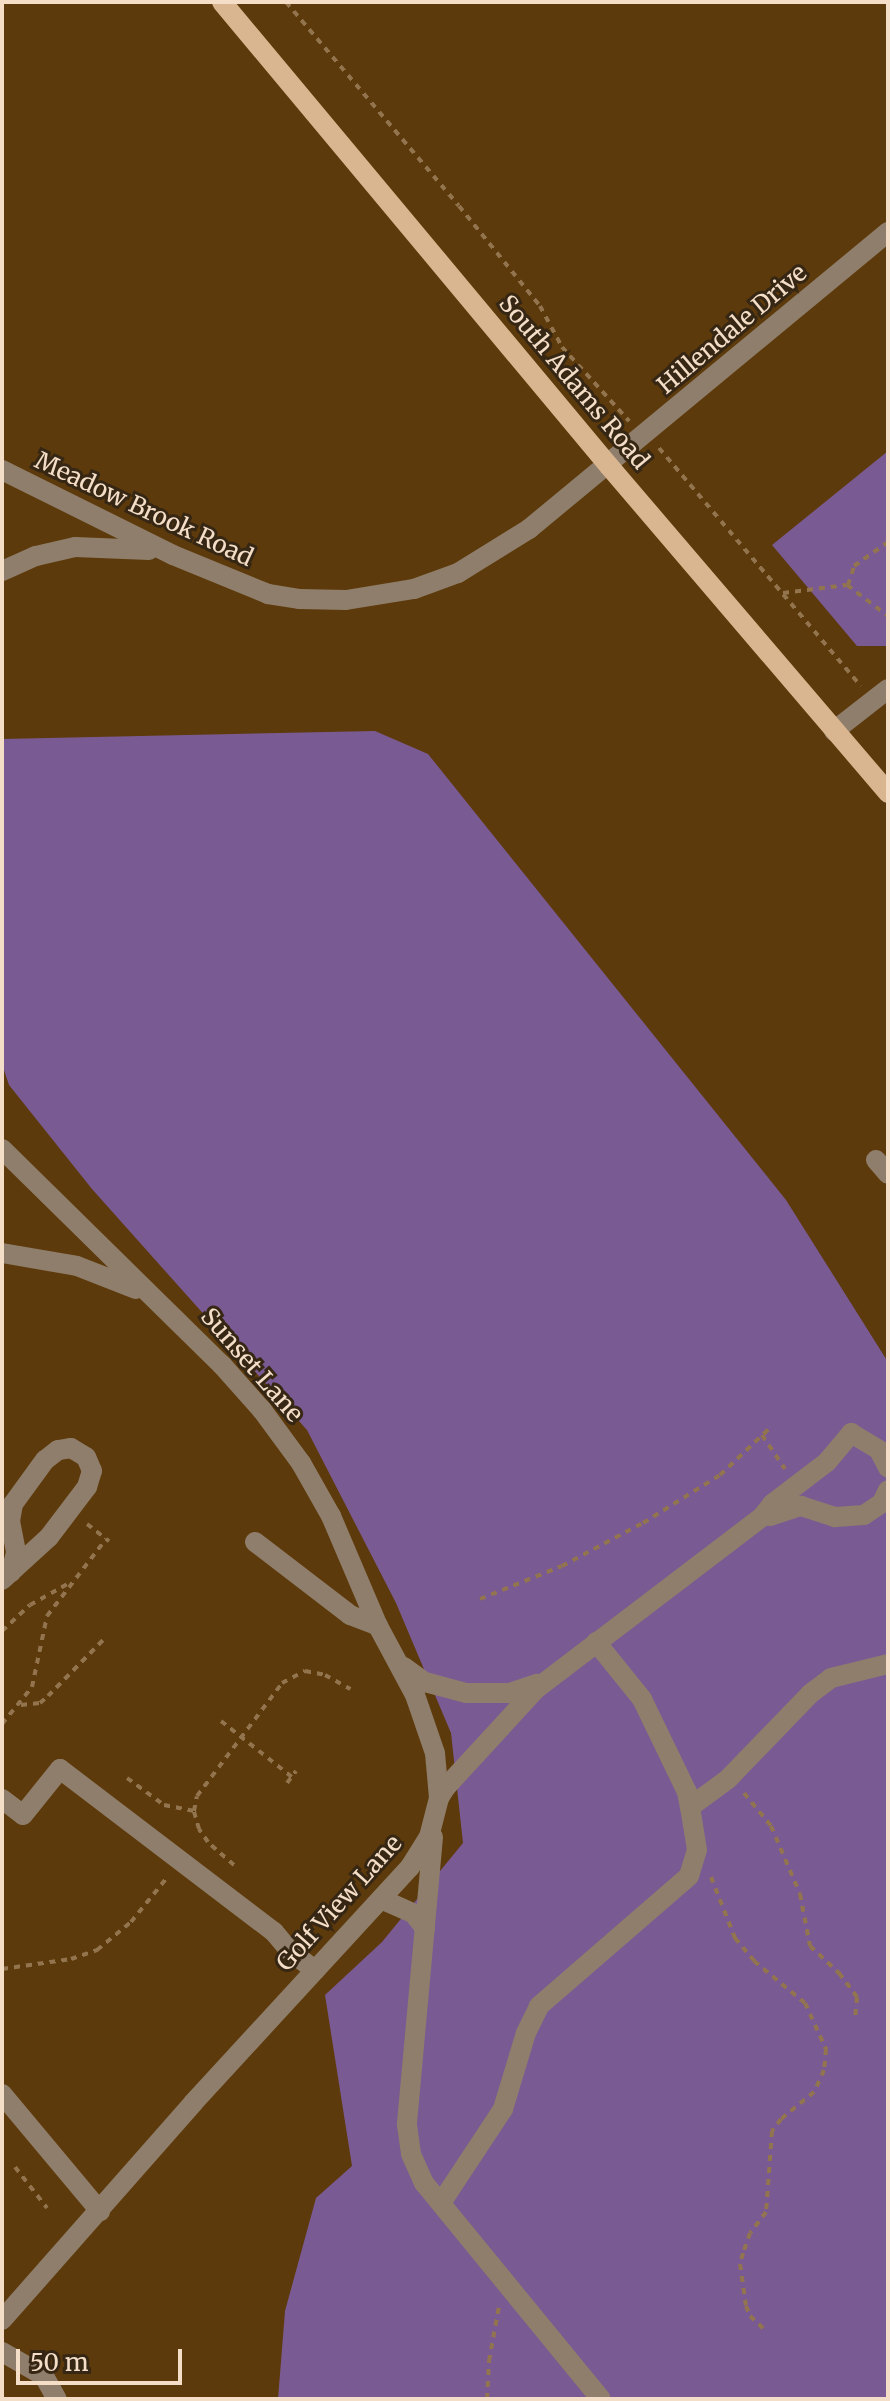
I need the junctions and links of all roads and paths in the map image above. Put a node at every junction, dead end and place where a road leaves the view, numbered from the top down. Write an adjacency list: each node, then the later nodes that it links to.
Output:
1 (222, 2): 6 (main road, South Adams Road)
2 (286, 2): 4 (path)
3 (888, 232): 6 (street, Hillendale Drive)
4 (631, 424)
5 (659, 448): 12 (path)
6 (609, 466): 9 (street, Meadow Brook Road); 16 (main road, South Adams Road)
7 (2, 470): 9 (street, Meadow Brook Road)
8 (888, 542): 11 (path)
9 (173, 555): 10 (street)
10 (2, 571)
11 (847, 585): 12 (path); 13 (path)
12 (783, 593): 14 (path)
13 (888, 616)
14 (862, 688)
15 (888, 689): 16 (street)
16 (834, 731): 17 (main road, South Adams Road)
17 (888, 793)
18 (2, 1149): 20 (street, Sunset Lane)
19 (2, 1253): 20 (street)
20 (165, 1307): 32 (street, Sunset Lane)
21 (771, 1427): 22 (path)
22 (762, 1435): 24 (path); 31 (path)
23 (888, 1468): 26 (street)
24 (793, 1481)
25 (888, 1490): 26 (street)
26 (762, 1517): 35 (street, Golf View Lane)
27 (87, 1524): 30 (path)
28 (255, 1542): 32 (street)
29 (6, 1576): 29 (street)
30 (75, 1579): 33 (path); 40 (path)
31 (480, 1599)
32 (378, 1626): 36 (street, Sunset Lane)
33 (2, 1631)
34 (105, 1638): 40 (path)
35 (596, 1642): 38 (street, Golf View Lane); 51 (street)
36 (397, 1663): 38 (street); 50 (street, Sunset Lane)
37 (888, 1664): 47 (street)
38 (552, 1675): 50 (street, Golf View Lane)
39 (350, 1689): 43 (path)
40 (21, 1705): 42 (path)
41 (221, 1721): 43 (path)
42 (2, 1724)
43 (242, 1739): 45 (path); 52 (path)
44 (296, 1771): 45 (path)
45 (292, 1777): 48 (path)
46 (127, 1778): 52 (path)
47 (728, 1779): 51 (street); 60 (path)
48 (287, 1783)
49 (2, 1799): 59 (street)
50 (437, 1807): 56 (street, Golf View Lane); 57 (street, Sunset Lane)
51 (690, 1807): 53 (street)
52 (194, 1811): 54 (path)
53 (697, 1850): 63 (street); 68 (path)
54 (234, 1865)
55 (172, 1872): 58 (path)
56 (381, 1899): 57 (street); 59 (street, Golf View Lane)
57 (425, 1928): 63 (street, Sunset Lane)
58 (2, 1969)
59 (315, 1970): 65 (street, Golf View Lane)
60 (855, 2018)
61 (2, 2094): 65 (street)
62 (15, 2167): 64 (path)
63 (441, 2203): 66 (street, Sunset Lane)
64 (47, 2208)
65 (100, 2211): 67 (street, Golf View Lane)
66 (504, 2281): 71 (path); 72 (street, Sunset Lane)
67 (2, 2320)
68 (763, 2328)
69 (2, 2352): 70 (street)
70 (57, 2399)
71 (487, 2399)
72 (601, 2399)

